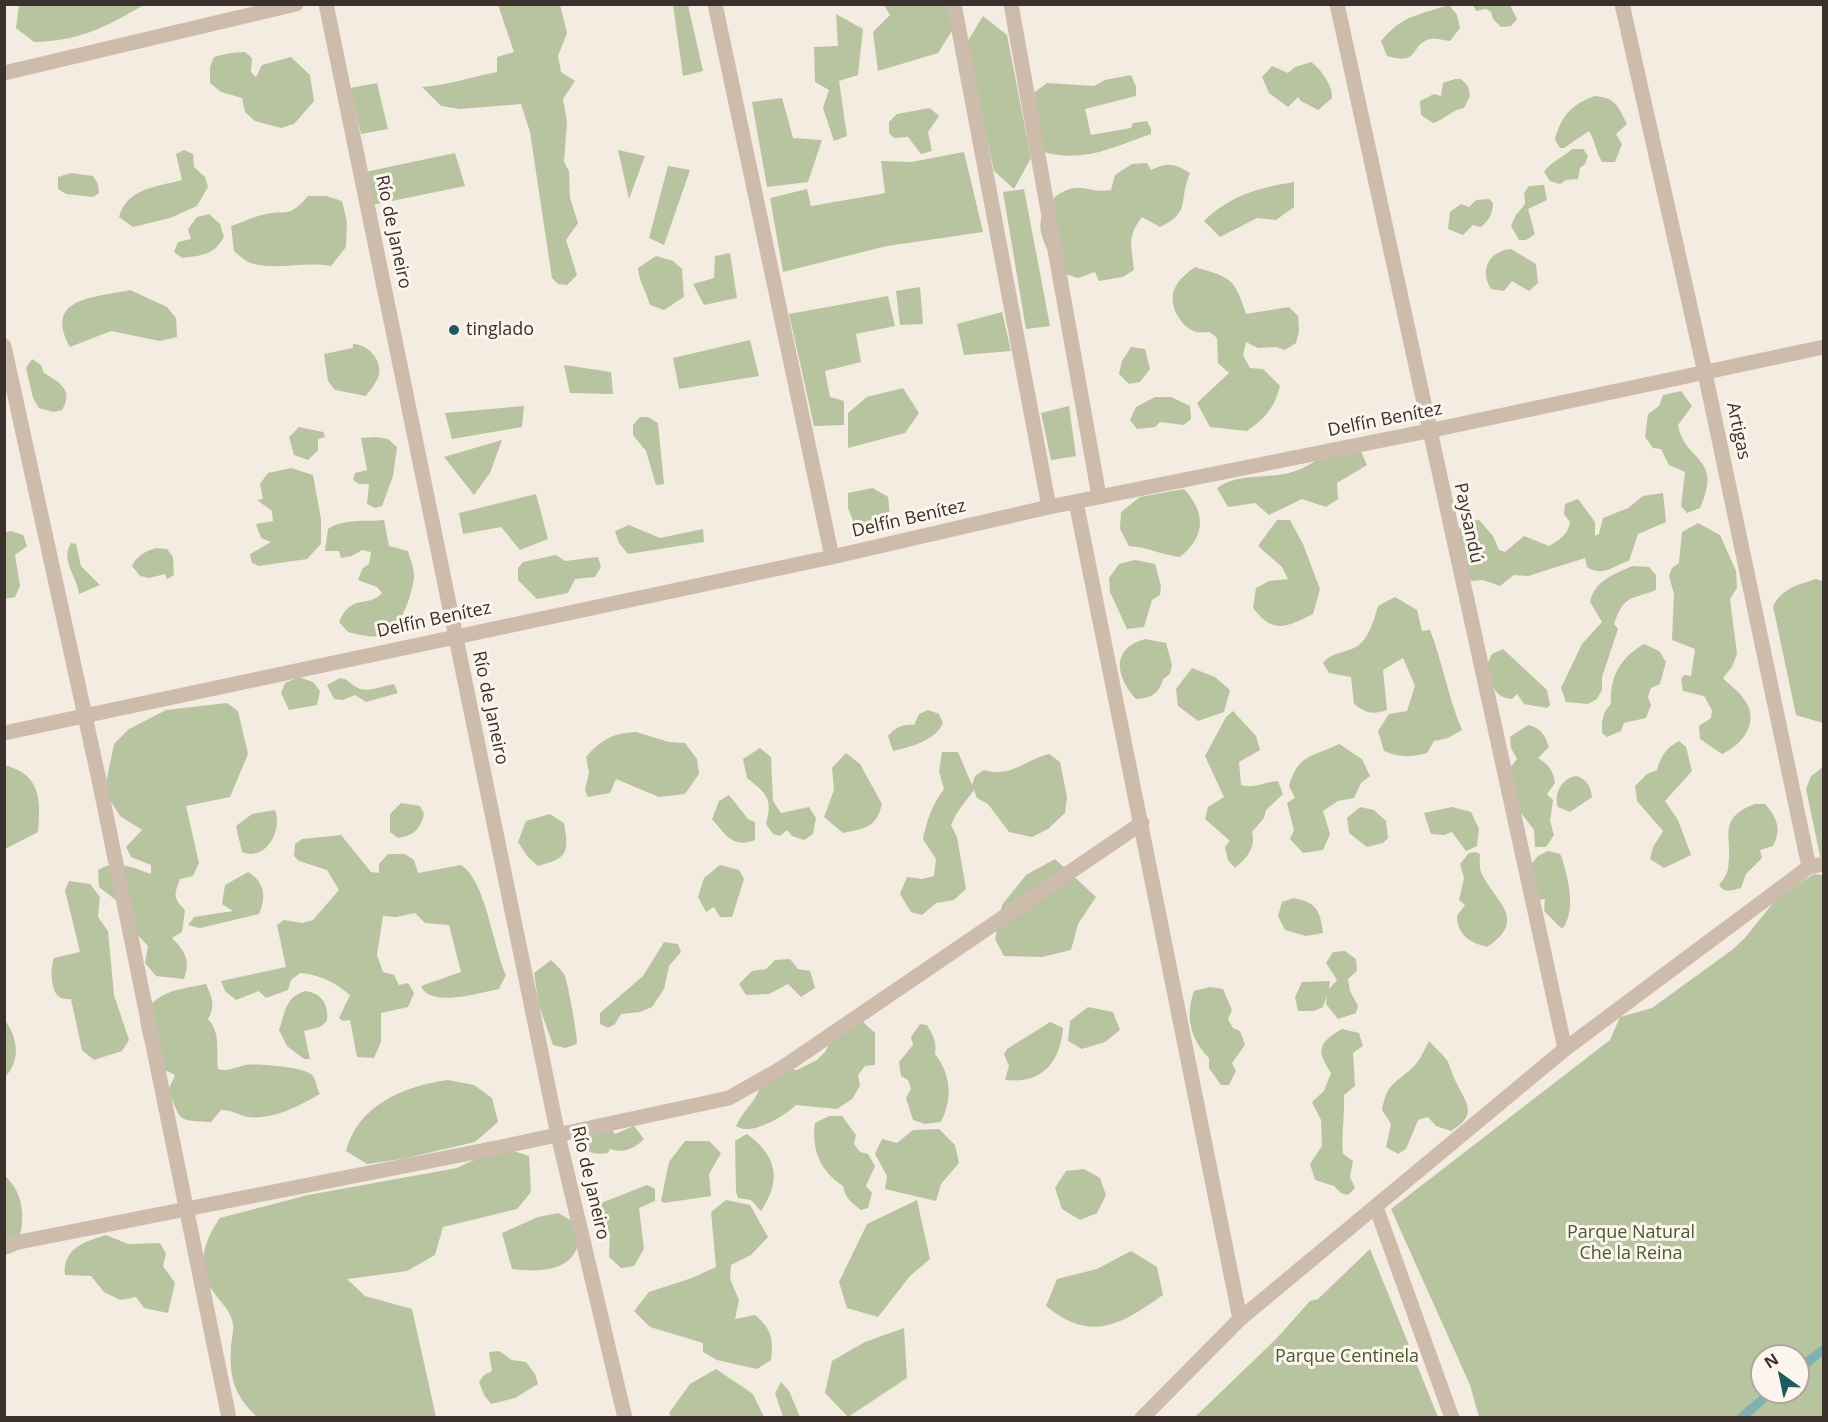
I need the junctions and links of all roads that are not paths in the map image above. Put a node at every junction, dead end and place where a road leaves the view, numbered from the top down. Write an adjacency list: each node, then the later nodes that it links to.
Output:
1 (296, 4): 8 (street)
2 (326, 4): 17 (street, Río de Janeiro)
3 (714, 4): 16 (street)
4 (954, 4): 15 (street)
5 (1011, 4): 13 (street)
6 (1336, 4): 12 (street, Paysandú)
7 (1622, 4): 11 (street, Artigas)
8 (4, 73)
9 (4, 346): 18 (street)
10 (1824, 347): 11 (street, Delfín Benítez)
11 (1706, 373): 12 (street, Delfín Benítez); 21 (street, Artigas)
12 (1428, 431): 13 (street, Delfín Benítez); 22 (street, Paysandú)
13 (1099, 496): 14 (street, Delfín Benítez)
14 (1076, 502): 15 (street, Delfín Benítez); 20 (street)
15 (1049, 507): 16 (street, Delfín Benítez)
16 (832, 557): 17 (street, Delfín Benítez)
17 (455, 635): 18 (street, Delfín Benítez); 23 (street, Río de Janeiro)
18 (86, 715): 19 (street, Delfín Benítez); 25 (street)
19 (4, 733)
20 (1142, 823): 23 (street); 27 (street)
21 (1816, 866): 22 (street)
22 (1565, 1049): 24 (street)
23 (558, 1135): 25 (street); 29 (street, Río de Janeiro)
24 (1376, 1207): 27 (street); 31 (street)
25 (186, 1210): 26 (street); 28 (street)
26 (4, 1245)
27 (1240, 1319): 30 (street)
28 (229, 1418)
29 (625, 1418)
30 (1142, 1418)
31 (1452, 1418)

